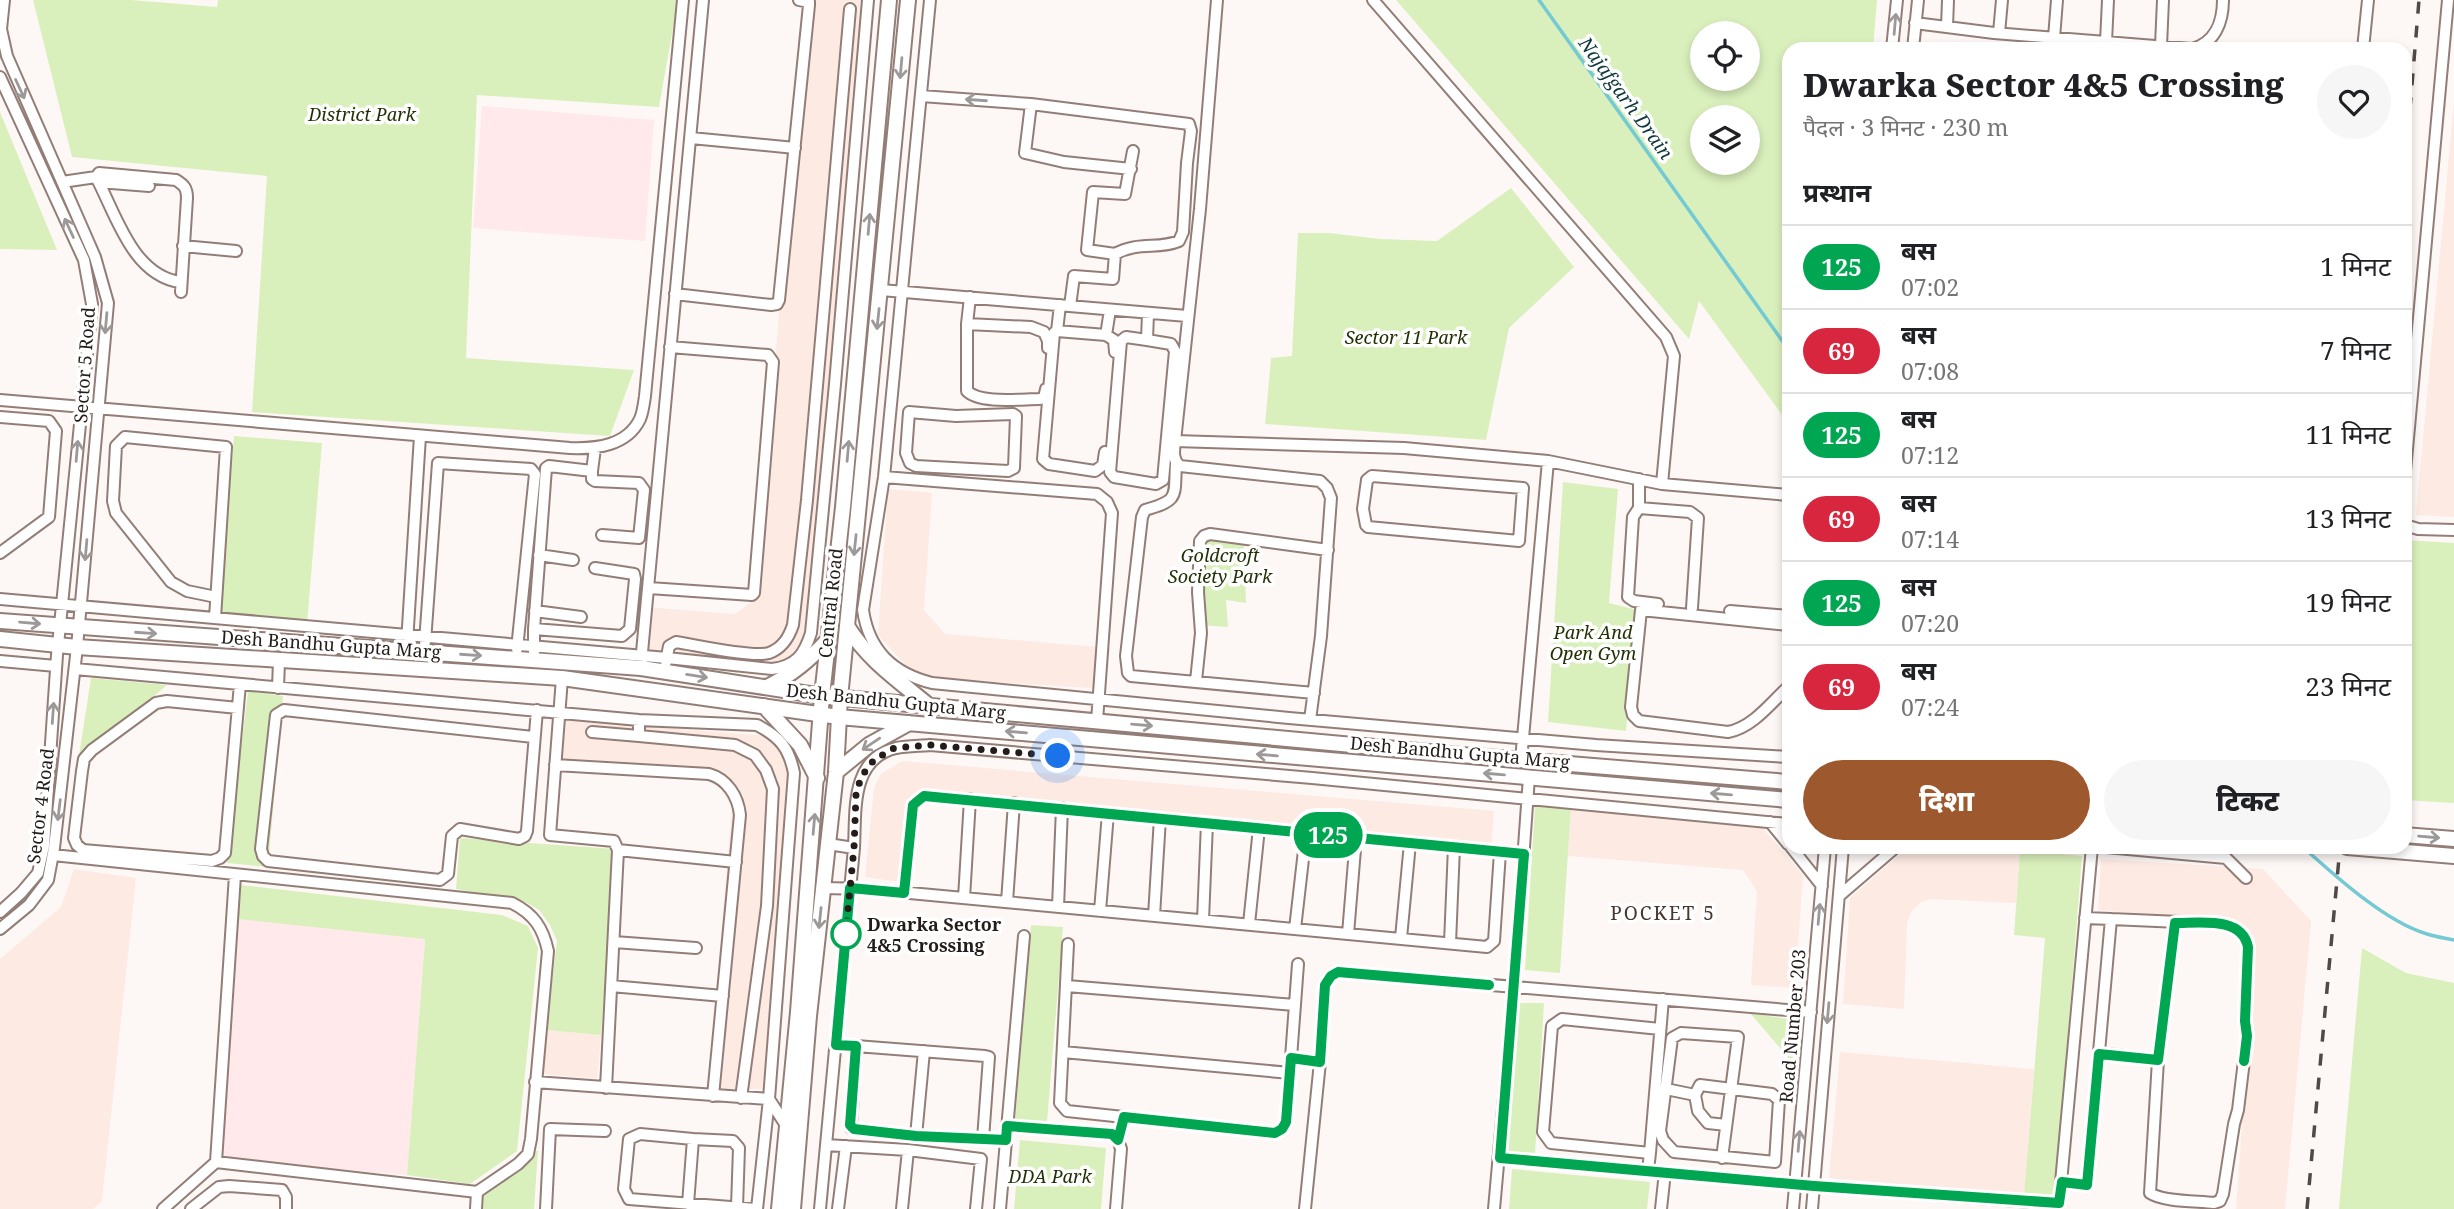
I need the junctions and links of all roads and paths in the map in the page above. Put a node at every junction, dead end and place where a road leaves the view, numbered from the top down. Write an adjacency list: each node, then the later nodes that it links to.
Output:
1 (4, 0): 46 (street, Sector 5 Road, one-way to 46)
2 (683, 0): 76 (street)
3 (703, 0): 41 (street)
4 (799, 0): 42 (street)
5 (868, 0): 40 (street)
6 (889, 0): 113 (street, Central Road, one-way to 6)
7 (908, 0): 24 (street, Central Road)
8 (930, 0): 26 (street)
9 (1217, 0): 58 (street)
10 (1373, 0): 83 (street)
11 (1897, 0): 29 (street, one-way to 11)
12 (1918, 0): 22 (street)
13 (1948, 0): 23 (street)
14 (2002, 0): 25 (street)
15 (2057, 0): 27 (street)
16 (2108, 0): 31 (street)
17 (2163, 0): 32 (street)
18 (2223, 0): 33 (street)
19 (2368, 0): 34 (street)
20 (2448, 0): 28 (street)
21 (850, 9): 39 (street)
22 (1915, 23): 23 (street); 30 (street)
23 (1947, 27): 25 (street)
24 (905, 29): 26 (street); 51 (street, Central Road, one-way to 51)
25 (1999, 33): 27 (street)
26 (927, 35): 37 (street)
27 (2054, 38): 31 (street)
28 (2449, 38): 35 (street)
29 (1893, 42)
30 (1914, 42)
31 (2106, 42)
32 (2161, 42)
33 (2208, 42)
34 (2364, 42)
35 (2448, 57): 65 (street)
36 (0, 77): 68 (street, Sector 5 Road, one-way to 36)
37 (921, 96): 38 (street, one-way to 37); 52 (street)
38 (1031, 104): 44 (street); 50 (street)
39 (841, 117): 40 (street); 61 (street)
40 (858, 118): 62 (street)
41 (691, 138): 42 (street); 53 (street)
42 (795, 148): 53 (street)
43 (1133, 151): 44 (street)
44 (1131, 169): 50 (street)
45 (97, 179): 46 (street); 47 (street); 48 (street); 48 (street)
46 (62, 182): 69 (street, Sector 5 Road, one-way to 69)
47 (149, 186)
48 (183, 246): 49 (street)
49 (236, 251)
50 (1115, 254): 55 (street)
51 (881, 290): 52 (street); 109 (street, Central Road, one-way to 109)
52 (901, 292): 54 (street); 70 (street)
53 (675, 295): 66 (street)
54 (970, 297): 55 (street); 59 (street)
55 (1065, 306): 56 (street); 60 (street)
56 (1110, 310): 57 (street); 63 (street)
57 (1147, 313): 58 (street); 64 (street)
58 (1187, 316): 75 (street)
59 (967, 324): 59 (street)
60 (1057, 331): 63 (street); 63 (street)
61 (821, 332): 62 (street); 123 (street)
62 (839, 334): 123 (street)
63 (1106, 335)
64 (1147, 340): 64 (street)
65 (2412, 342)
66 (670, 346): 96 (street); 96 (street)
67 (0, 400): 68 (street)
68 (81, 407): 69 (street); 99 (street, Sector 5 Road, one-way to 68)
69 (99, 410): 73 (street); 100 (street, Sector 5 Road, one-way to 100)
70 (890, 411): 71 (street); 81 (street)
71 (909, 412): 71 (street)
72 (0, 416): 92 (street)
73 (421, 436): 74 (street); 114 (street)
74 (443, 438): 76 (street); 77 (street)
75 (1175, 441): 78 (street); 79 (street)
76 (595, 448): 80 (street)
77 (441, 461): 116 (street); 118 (street)
78 (1548, 461): 82 (street); 85 (street)
79 (1176, 463): 91 (street); 127 (street)
80 (592, 471): 90 (street); 93 (street)
81 (884, 477): 135 (street); 135 (street)
82 (1639, 480): 83 (street); 87 (street)
83 (1662, 484): 86 (street)
84 (1522, 488): 84 (street); 85 (street)
85 (1545, 493): 151 (street)
86 (1782, 494)
87 (1639, 508): 101 (street); 101 (street)
88 (2412, 527): 89 (street)
89 (2454, 530)
90 (602, 535)
91 (1328, 550): 127 (street); 131 (street)
92 (0, 553)
93 (539, 555): 94 (street); 102 (street)
94 (573, 560)
95 (595, 568): 111 (street)
96 (649, 588): 122 (street)
97 (216, 597): 97 (street); 105 (street)
98 (0, 599): 99 (street)
99 (63, 605): 100 (street); 108 (street, Sector 5 Road)
100 (81, 606): 105 (street); 110 (street, Sector 5 Road)
101 (1692, 608): 103 (street)
102 (535, 611): 104 (street); 111 (street)
103 (1782, 616)
104 (581, 617)
105 (215, 618): 114 (street)
106 (0, 621): 108 (street, one-way to 108)
107 (1782, 624): 132 (street)
108 (60, 626): 110 (street, Desh Bandhu Gupta Marg); 115 (street, Sector 5 Road)
109 (847, 626): 134 (street, Central Road); 137 (street)
110 (78, 628): 114 (street, Desh Bandhu Gupta Marg, one-way to 114); 117 (street, Sector 5 Road)
111 (534, 629): 119 (street)
112 (0, 639): 115 (street, Desh Bandhu Gupta Marg)
113 (828, 640): 129 (street); 133 (street, Central Road)
114 (407, 643): 116 (street, Desh Bandhu Gupta Marg)
115 (58, 645): 117 (street, Desh Bandhu Gupta Marg); 124 (street, Sector 5 Road)
116 (425, 645): 118 (street, Desh Bandhu Gupta Marg)
117 (77, 647): 121 (street, Desh Bandhu Gupta Marg); 125 (street, Sector 5 Road)
118 (517, 652): 119 (street, Desh Bandhu Gupta Marg)
119 (534, 653): 122 (street, Desh Bandhu Gupta Marg)
120 (0, 660): 124 (street)
121 (279, 661): 126 (street, Desh Bandhu Gupta Marg); 130 (street)
122 (641, 662): 123 (street, Desh Bandhu Gupta Marg)
123 (666, 664): 129 (street, Desh Bandhu Gupta Marg, one-way to 129)
124 (57, 666): 205 (street, Sector 4 Road, one-way to 124)
125 (75, 669): 128 (street); 189 (street, Sector 4 Road, one-way to 189)
126 (562, 678): 136 (street, Desh Bandhu Gupta Marg); 141 (street)
127 (1196, 681): 131 (street)
128 (240, 684): 130 (street); 138 (street)
129 (767, 687): 133 (street, Desh Bandhu Gupta Marg)
130 (282, 688): 139 (street); 140 (street)
131 (1314, 693): 145 (street)
132 (1782, 693)
133 (822, 696): 134 (street, Desh Bandhu Gupta Marg); 142 (street, Central Road)
134 (840, 698): 137 (street, Desh Bandhu Gupta Marg); 143 (street, Central Road)
135 (1097, 698): 145 (street); 146 (street)
136 (764, 706): 142 (street, Desh Bandhu Gupta Marg); 157 (street)
137 (929, 706): 146 (street, Desh Bandhu Gupta Marg)
138 (238, 708): 138 (street)
139 (284, 710): 150 (street); 150 (street)
140 (537, 710): 141 (street); 150 (street)
141 (561, 712): 144 (street); 153 (street)
142 (821, 714): 143 (street, Desh Bandhu Gupta Marg); 157 (street, Central Road)
143 (839, 716): 147 (street, Desh Bandhu Gupta Marg); 155 (street, Central Road)
144 (639, 720): 149 (street); 202 (street)
145 (1310, 720): 151 (street)
146 (1097, 721): 154 (street, Desh Bandhu Gupta Marg, one-way to 154)
147 (910, 723): 155 (street, one-way to 155); 156 (street, Desh Bandhu Gupta Marg, one-way to 147)
148 (592, 732): 149 (street)
149 (639, 736): 201 (street)
150 (533, 737)
151 (1523, 739): 152 (street); 154 (street)
152 (1782, 757)
153 (556, 759): 179 (street); 191 (street)
154 (1521, 760): 158 (street, Desh Bandhu Gupta Marg)
155 (836, 772): 176 (street, Central Road)
156 (1529, 777): 159 (street); 161 (street, Desh Bandhu Gupta Marg, one-way to 156)
157 (817, 779): 250 (street, Central Road, one-way to 157)
158 (1782, 782)
159 (1528, 798): 166 (street); 178 (street); 182 (street)
160 (970, 799): 162 (street); 197 (street); 199 (street)
161 (1782, 799)
162 (1014, 803): 163 (street); 200 (street)
163 (1062, 808): 164 (street); 203 (street)
164 (1108, 813): 165 (street); 204 (street)
165 (1160, 818): 167 (street); 206 (street)
166 (1770, 822): 168 (street); 171 (street)
167 (1207, 823): 169 (street); 209 (street)
168 (1782, 823)
169 (1259, 828): 170 (street); 211 (street)
170 (1306, 833): 173 (street); 213 (street)
171 (1782, 836)
172 (2412, 836): 174 (street, one-way to 174)
173 (1356, 838): 175 (street); 214 (street)
174 (2454, 839)
175 (1410, 843): 177 (street); 216 (street)
176 (828, 844): 178 (street); 195 (street, Central Road)
177 (1454, 847): 180 (street); 218 (street)
178 (854, 848): 196 (street)
179 (618, 850): 191 (street); 217 (street)
180 (1500, 852): 182 (street); 218 (street)
181 (2412, 852): 190 (street)
182 (1524, 854): 224 (street)
183 (1796, 854): 194 (street)
184 (1824, 854): 194 (street, Road Number 203)
185 (1842, 854): 198 (street, Road Number 203)
186 (1888, 854): 198 (street)
187 (2091, 854): 207 (street)
188 (2182, 854): 193 (street)
189 (53, 855): 192 (street); 212 (street, Sector 4 Road)
190 (2454, 856)
191 (736, 862): 225 (street)
192 (235, 875): 239 (street); 267 (street)
193 (2246, 878)
194 (1822, 886): 228 (street, Road Number 203, one-way to 194)
195 (823, 888): 196 (street); 287 (street, Central Road, one-way to 287)
196 (850, 888): 197 (street); 230 (street)
197 (904, 893): 199 (street)
198 (1839, 896): 275 (street, Road Number 203, one-way to 275)
199 (964, 898): 200 (street)
200 (1007, 902): 203 (street)
201 (767, 906): 202 (street); 245 (street)
202 (783, 907): 246 (street)
203 (1058, 907): 204 (street)
204 (1100, 911): 206 (street)
205 (0, 912)
206 (1154, 916): 209 (street)
207 (2085, 918): 208 (street); 273 (street)
208 (2111, 919): 210 (street); 234 (street)
209 (1203, 920): 211 (street)
210 (2175, 923): 236 (street); 236 (street)
211 (1249, 924): 213 (street)
212 (0, 929)
213 (1295, 929): 214 (street)
214 (1348, 934): 216 (street)
215 (1024, 936): 249 (street)
216 (1401, 938): 218 (street)
217 (614, 942): 220 (street); 222 (street)
218 (1450, 943)
219 (1069, 944): 223 (street)
220 (696, 948)
221 (1298, 964): 227 (street)
222 (611, 986): 225 (street); 240 (street)
223 (1067, 986): 227 (street); 233 (street)
224 (1514, 987): 226 (street); 237 (street); 264 (street)
225 (723, 996): 244 (street)
226 (1662, 999): 228 (street); 229 (street)
227 (1295, 1005): 235 (street)
228 (1811, 1012): 269 (street, Road Number 203, one-way to 228)
229 (1660, 1029): 262 (street); 262 (street)
230 (836, 1045): 231 (street); 259 (street)
231 (856, 1046): 232 (street); 254 (street)
232 (923, 1051): 254 (street); 256 (street)
233 (1063, 1052): 238 (street); 247 (street)
234 (2099, 1054): 236 (street); 273 (street)
235 (1291, 1058): 237 (street); 238 (street)
236 (2158, 1060)
237 (1320, 1062): 294 (street)
238 (1290, 1073): 247 (street)
239 (535, 1082): 240 (street); 251 (street)
240 (606, 1088): 244 (street)
241 (1666, 1088): 242 (street); 243 (street); 265 (street)
242 (1730, 1088): 243 (street); 248 (street); 268 (street)
243 (1695, 1095): 248 (street)
244 (718, 1096): 245 (street)
245 (741, 1098): 246 (street)
246 (768, 1099): 250 (street); 285 (street)
247 (1124, 1117): 258 (street)
248 (1726, 1125): 265 (street)
249 (1007, 1126): 257 (street); 258 (street)
250 (787, 1127): 286 (street, Central Road)
251 (532, 1131): 253 (street); 277 (street)
252 (606, 1131): 253 (street)
253 (549, 1133): 284 (street)
254 (916, 1136): 256 (street)
255 (693, 1139): 278 (street); 278 (street); 279 (street)
256 (983, 1139): 257 (street)
257 (1006, 1140): 266 (street)
258 (1118, 1140): 293 (street)
259 (826, 1145): 260 (street); 288 (street)
260 (846, 1146): 261 (street); 289 (street)
261 (908, 1150): 263 (street); 290 (street)
262 (1650, 1153): 271 (street)
263 (981, 1158): 266 (street); 291 (street)
264 (1500, 1158): 271 (street); 296 (street)
265 (1722, 1158): 268 (street)
266 (1004, 1160): 292 (street)
267 (216, 1162): 270 (street); 280 (street)
268 (1775, 1162): 269 (street)
269 (1797, 1164): 274 (street, Road Number 203)
270 (267, 1168): 276 (street); 277 (street)
271 (1648, 1170): 272 (street)
272 (1665, 1172): 274 (street); 297 (street)
273 (2062, 1182): 275 (street)
274 (1796, 1183): 275 (street); 298 (street, Road Number 203)
275 (1814, 1186): 299 (street, Road Number 203)
276 (267, 1189): 281 (street); 282 (street)
277 (477, 1192): 283 (street)
278 (688, 1203): 279 (street)
279 (737, 1208): 285 (street)
280 (163, 1209)
281 (191, 1209)
282 (286, 1209)
283 (476, 1209)
284 (546, 1209)
285 (757, 1209)
286 (779, 1209)
287 (793, 1209)
288 (820, 1209)
289 (838, 1209)
290 (902, 1209)
291 (976, 1209)
292 (1000, 1209)
293 (1116, 1209)
294 (1305, 1209): 295 (street)
295 (1314, 1209)
296 (1493, 1209)
297 (1661, 1209)
298 (1793, 1209)
299 (1812, 1209)

